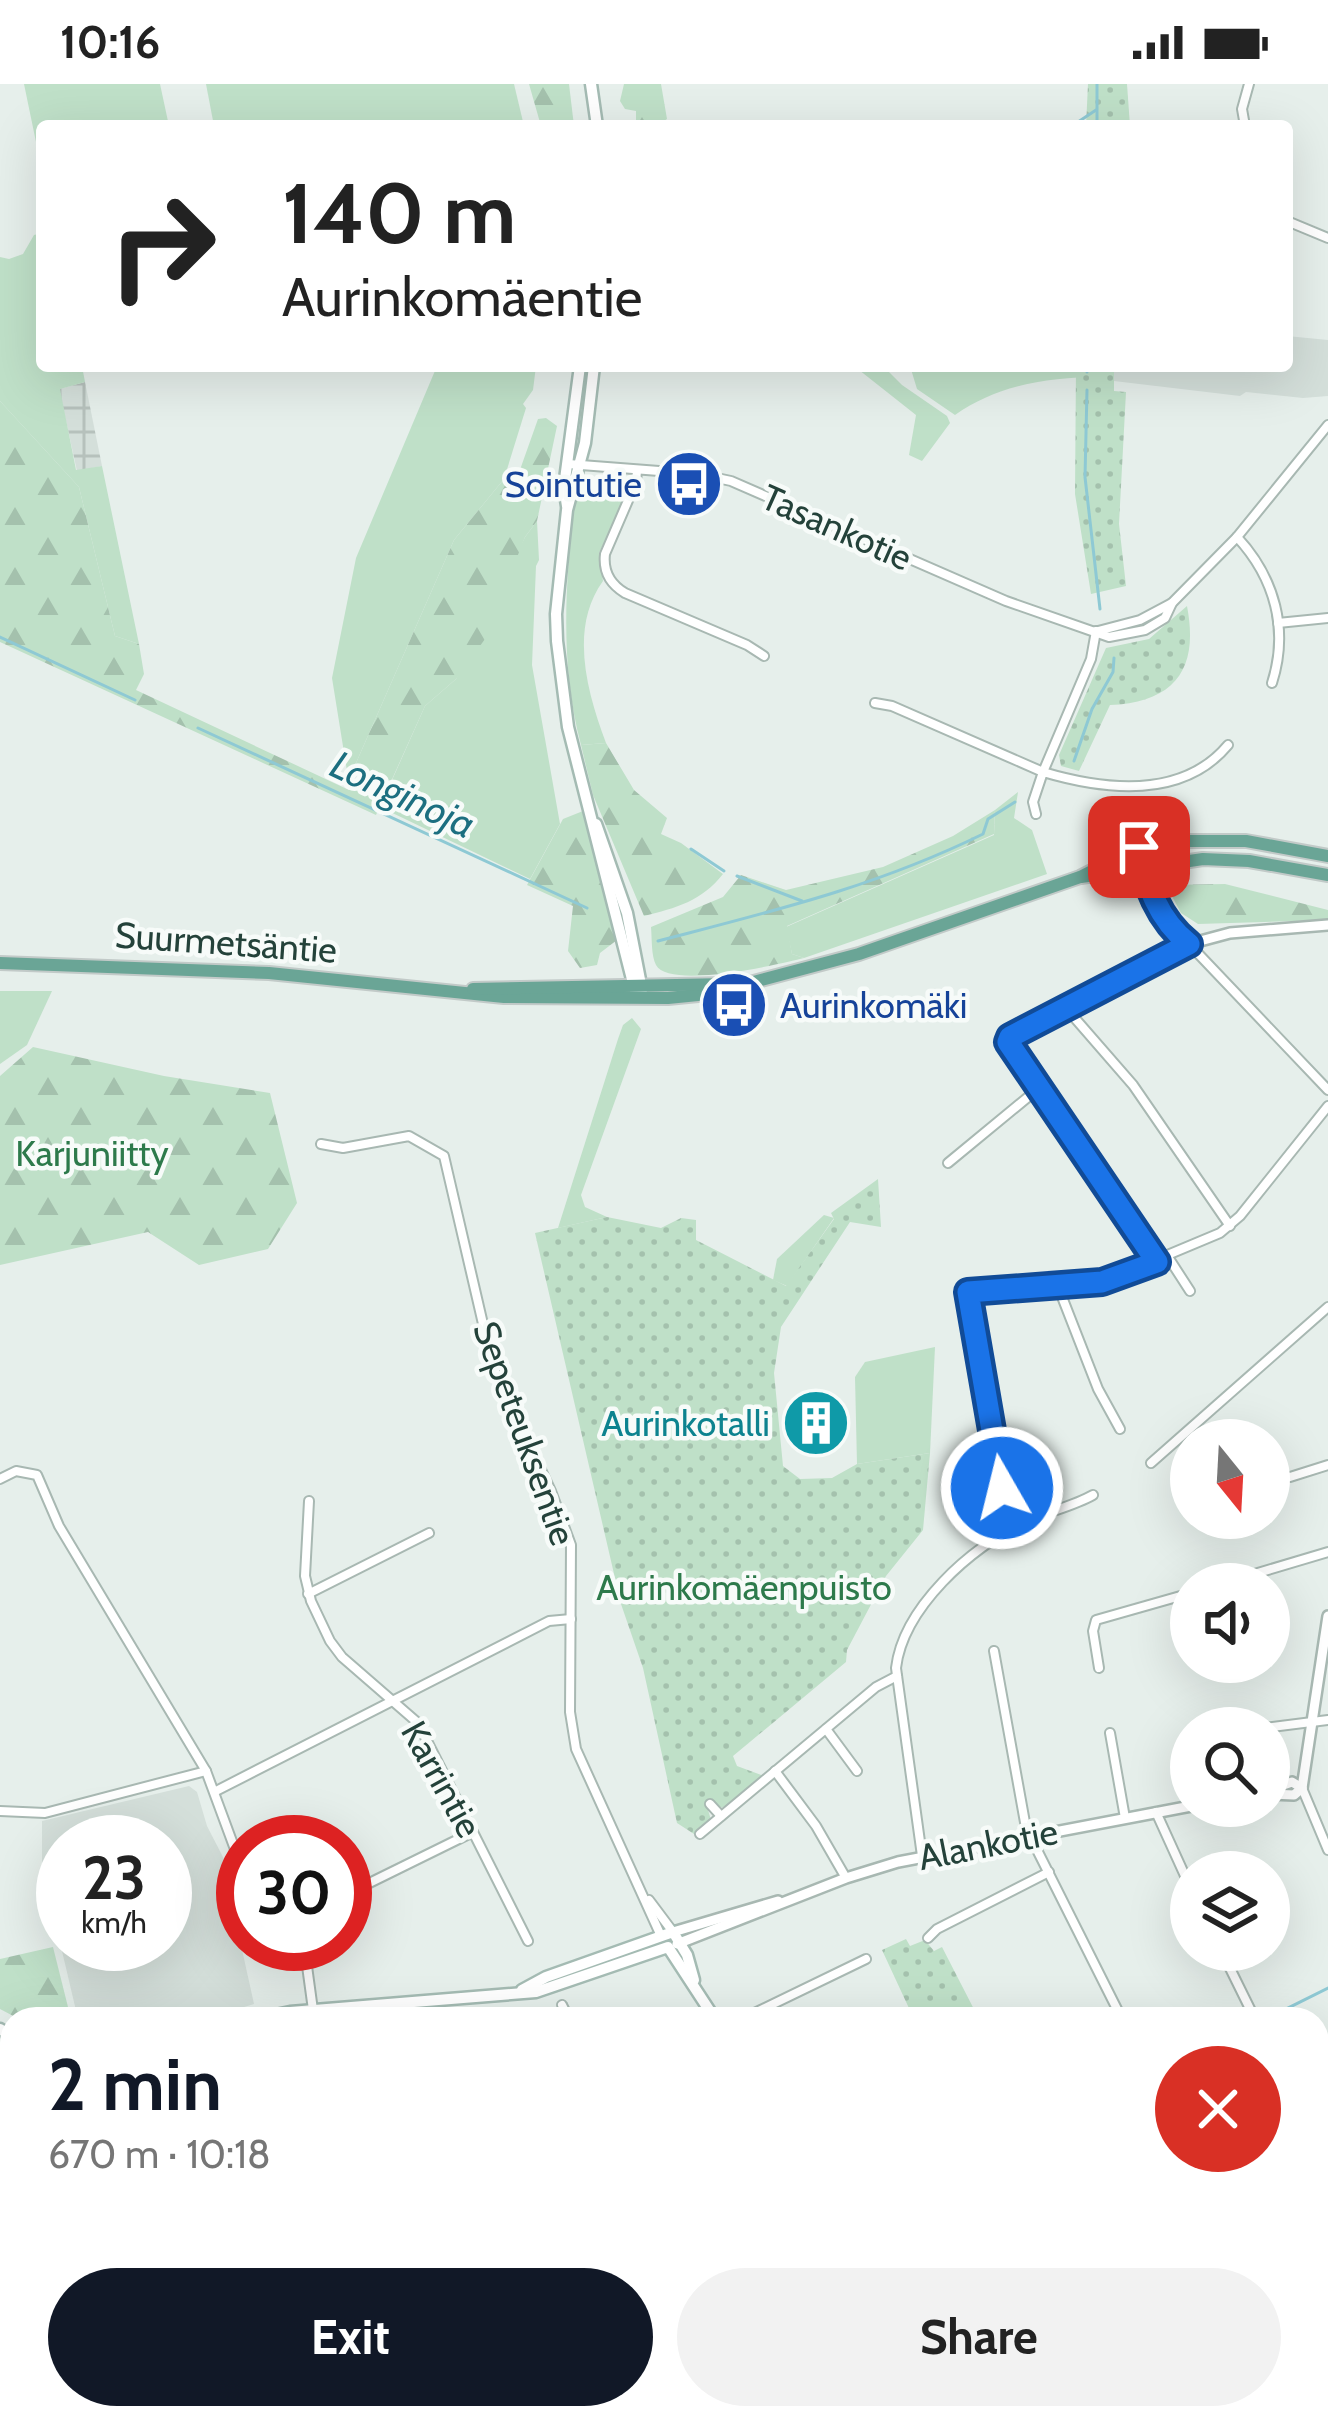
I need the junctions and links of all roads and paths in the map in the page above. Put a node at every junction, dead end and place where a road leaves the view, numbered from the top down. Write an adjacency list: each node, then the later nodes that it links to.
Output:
1 (591, 84): 3 (main road)
2 (1249, 84): 4 (street)
3 (596, 120)
4 (1244, 120)
5 (1293, 223): 6 (street)
6 (1328, 238)
7 (580, 372): 10 (main road)
8 (593, 372): 10 (main road)
9 (1328, 425): 12 (street)
10 (574, 465): 11 (street, Tasankotie); 30 (main road)
11 (637, 471): 15 (street, Tasankotie); 16 (street)
12 (1237, 537): 14 (street); 15 (street)
13 (1328, 618): 14 (street)
14 (1278, 622): 17 (street)
15 (1096, 632): 20 (street)
16 (764, 656)
17 (1272, 683)
18 (875, 703): 20 (street)
19 (1228, 745): 20 (street)
20 (1043, 772): 21 (street)
21 (1036, 814)
22 (1139, 847): 23 (main road, Suurmetsäntie); 24 (street); 26 (main road, Suurmetsäntie)
23 (1328, 856)
24 (1142, 865): 25 (main road, Suurmetsäntie); 26 (main road, Suurmetsäntie); 28 (street)
25 (1328, 875)
26 (1080, 877): 30 (main road, Suurmetsäntie)
27 (1328, 925): 28 (street)
28 (1189, 944): 31 (street); 33 (street)
29 (0, 963): 30 (main road, Suurmetsäntie)
30 (638, 990)
31 (1066, 1008): 32 (street); 37 (street)
32 (1039, 1088): 36 (street); 39 (street)
33 (1328, 1090)
34 (1328, 1106): 37 (street)
35 (321, 1144): 57 (street, Sepeteuksentie)
36 (948, 1163)
37 (1231, 1227): 38 (street)
38 (1168, 1257): 39 (street); 41 (street)
39 (1157, 1262): 40 (street)
40 (1058, 1284): 43 (street); 48 (street)
41 (1190, 1291)
42 (1328, 1307): 44 (street)
43 (1120, 1430)
44 (1151, 1463)
45 (1328, 1465): 46 (street)
46 (1290, 1477)
47 (0, 1479): 70 (street)
48 (1002, 1488)
49 (1093, 1495): 60 (street)
50 (309, 1501): 54 (street, Karrintie)
51 (429, 1534): 54 (street)
52 (1328, 1552): 53 (street)
53 (1290, 1563)
54 (308, 1594): 63 (street, Karrintie)
55 (1170, 1599): 59 (street)
56 (1328, 1616): 64 (street)
57 (572, 1618): 63 (street); 92 (street, Sepeteuksentie)
58 (994, 1651): 61 (street)
59 (1099, 1668)
60 (897, 1676): 67 (street); 87 (street)
61 (1001, 1688): 62 (street); 84 (street)
62 (984, 1692)
63 (393, 1701): 74 (street); 82 (street, Karrintie)
64 (1312, 1720): 65 (street); 66 (street); 73 (street)
65 (1328, 1720)
66 (1290, 1724)
67 (826, 1729): 69 (street); 71 (street)
68 (1110, 1732): 81 (street)
69 (775, 1771): 80 (street); 89 (street)
70 (206, 1772): 74 (street); 77 (street)
71 (857, 1772)
72 (1290, 1783): 73 (street)
73 (1302, 1788): 85 (street)
74 (216, 1791): 79 (street)
75 (710, 1804): 80 (street)
76 (1170, 1810): 78 (street, Alankotie)
77 (0, 1811)
78 (1156, 1812): 81 (street, Alankotie); 86 (street)
79 (224, 1815)
80 (721, 1816): 83 (street)
81 (1125, 1818): 84 (street, Alankotie)
82 (473, 1832): 90 (street); 93 (street, Karrintie)
83 (700, 1834)
84 (1030, 1835): 87 (street, Alankotie); 88 (street)
85 (1328, 1850)
86 (1174, 1851)
87 (922, 1856): 89 (street, Alankotie)
88 (1049, 1872): 91 (street); 103 (street)
89 (846, 1878): 92 (street, Alankotie)
90 (372, 1882)
91 (928, 1938)
92 (671, 1940): 100 (main road); 101 (main road)
93 (528, 1941)
94 (866, 1959): 98 (street)
95 (308, 1971): 99 (street)
96 (1231, 1971): 104 (street)
97 (801, 1976): 98 (street)
98 (807, 1987): 102 (street)
99 (313, 2007)
100 (363, 2007)
101 (708, 2007)
102 (766, 2007)
103 (1116, 2007)
104 (1249, 2007)

